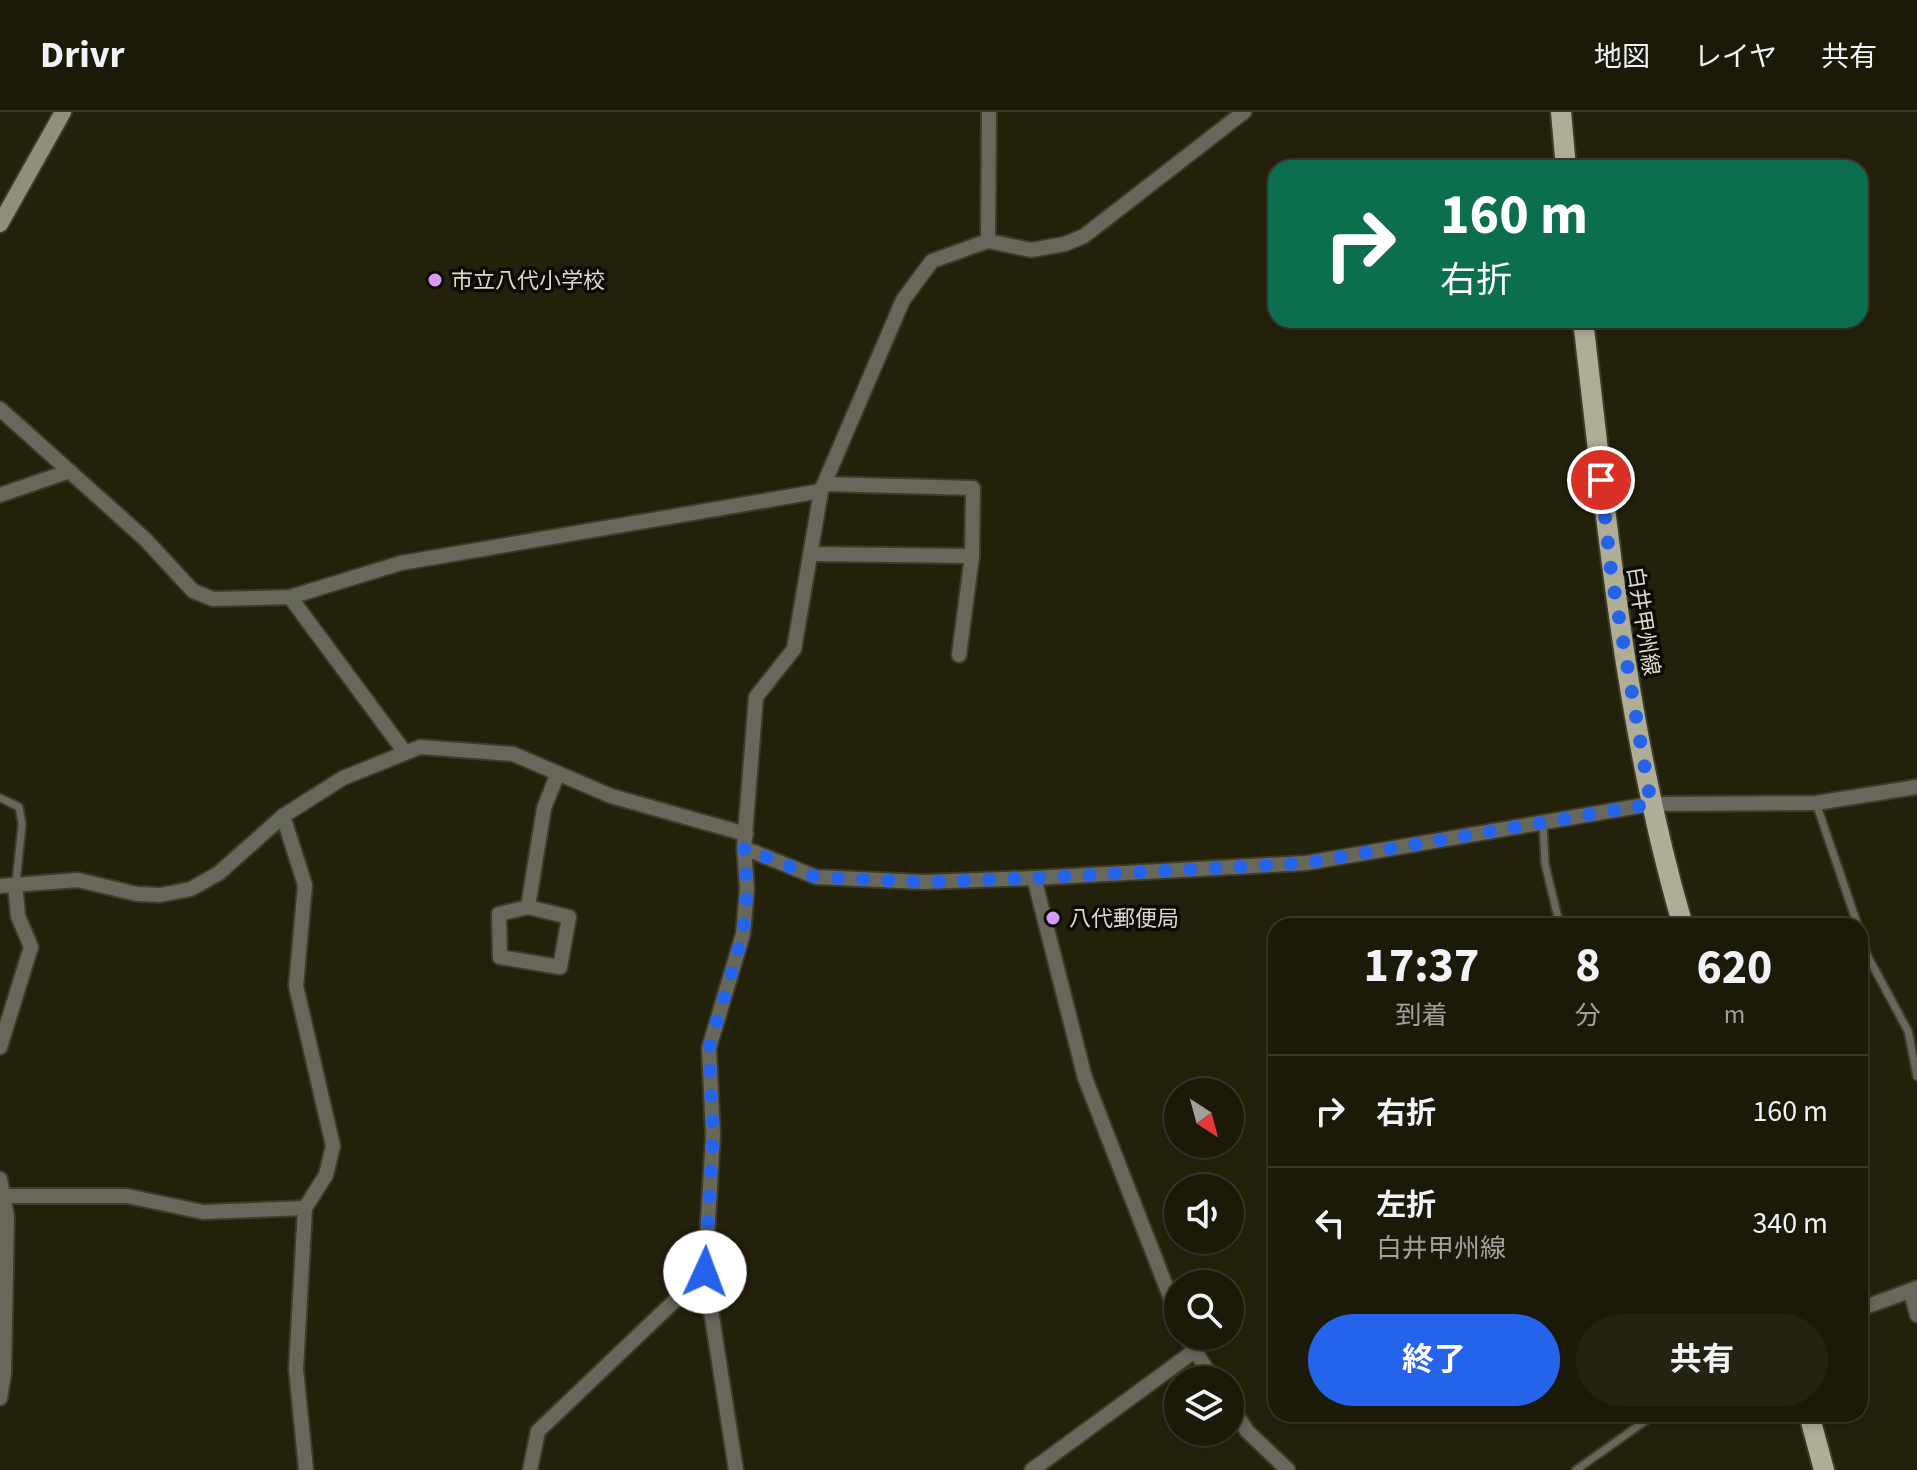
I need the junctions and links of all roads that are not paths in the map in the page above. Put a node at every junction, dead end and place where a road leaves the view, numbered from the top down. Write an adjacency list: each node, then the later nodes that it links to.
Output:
1 (63, 112): 6 (street)
2 (989, 112): 7 (street)
3 (1244, 112): 7 (street)
4 (1561, 112): 5 (main road)
5 (1565, 160)
6 (0, 224)
7 (988, 241): 11 (street)
8 (1584, 328): 22 (main road, 白井甲州線)
9 (0, 409): 10 (street)
10 (70, 471): 12 (street); 15 (street)
11 (823, 487): 13 (street); 14 (street); 15 (street)
12 (0, 495)
13 (810, 554): 14 (street); 25 (street)
14 (972, 556): 16 (street)
15 (290, 597): 17 (street)
16 (959, 655)
17 (404, 751): 18 (street); 23 (street)
18 (558, 773): 25 (street); 28 (street)
19 (1917, 787): 21 (street)
20 (0, 798): 27 (lane)
21 (1816, 803): 22 (street); 31 (lane)
22 (1651, 804): 24 (street); 30 (main road, 白井甲州線)
23 (283, 816): 27 (street); 37 (street)
24 (1543, 823): 26 (street); 29 (lane)
25 (745, 841): 26 (street); 38 (street)
26 (1034, 878): 39 (street)
27 (8, 885): 33 (street)
28 (528, 907): 28 (street)
29 (1558, 918)
30 (1681, 918)
31 (1855, 918)
32 (1868, 957): 34 (lane)
33 (0, 1047)
34 (1917, 1076)
35 (0, 1179): 36 (street)
36 (4, 1196): 37 (street); 43 (street)
37 (305, 1208): 50 (street)
38 (705, 1272): 51 (street); 52 (street)
39 (1164, 1281)
40 (1914, 1290): 41 (street); 42 (street)
41 (1868, 1306)
42 (1917, 1315)
43 (3, 1321): 46 (street)
44 (1193, 1352): 45 (street); 53 (street)
45 (1203, 1366)
46 (0, 1398)
47 (1644, 1422): 55 (lane)
48 (1811, 1422): 56 (main road)
49 (1244, 1426): 54 (street)
50 (306, 1470)
51 (530, 1470)
52 (736, 1470)
53 (1032, 1470)
54 (1288, 1470)
55 (1576, 1470)
56 (1824, 1470)

